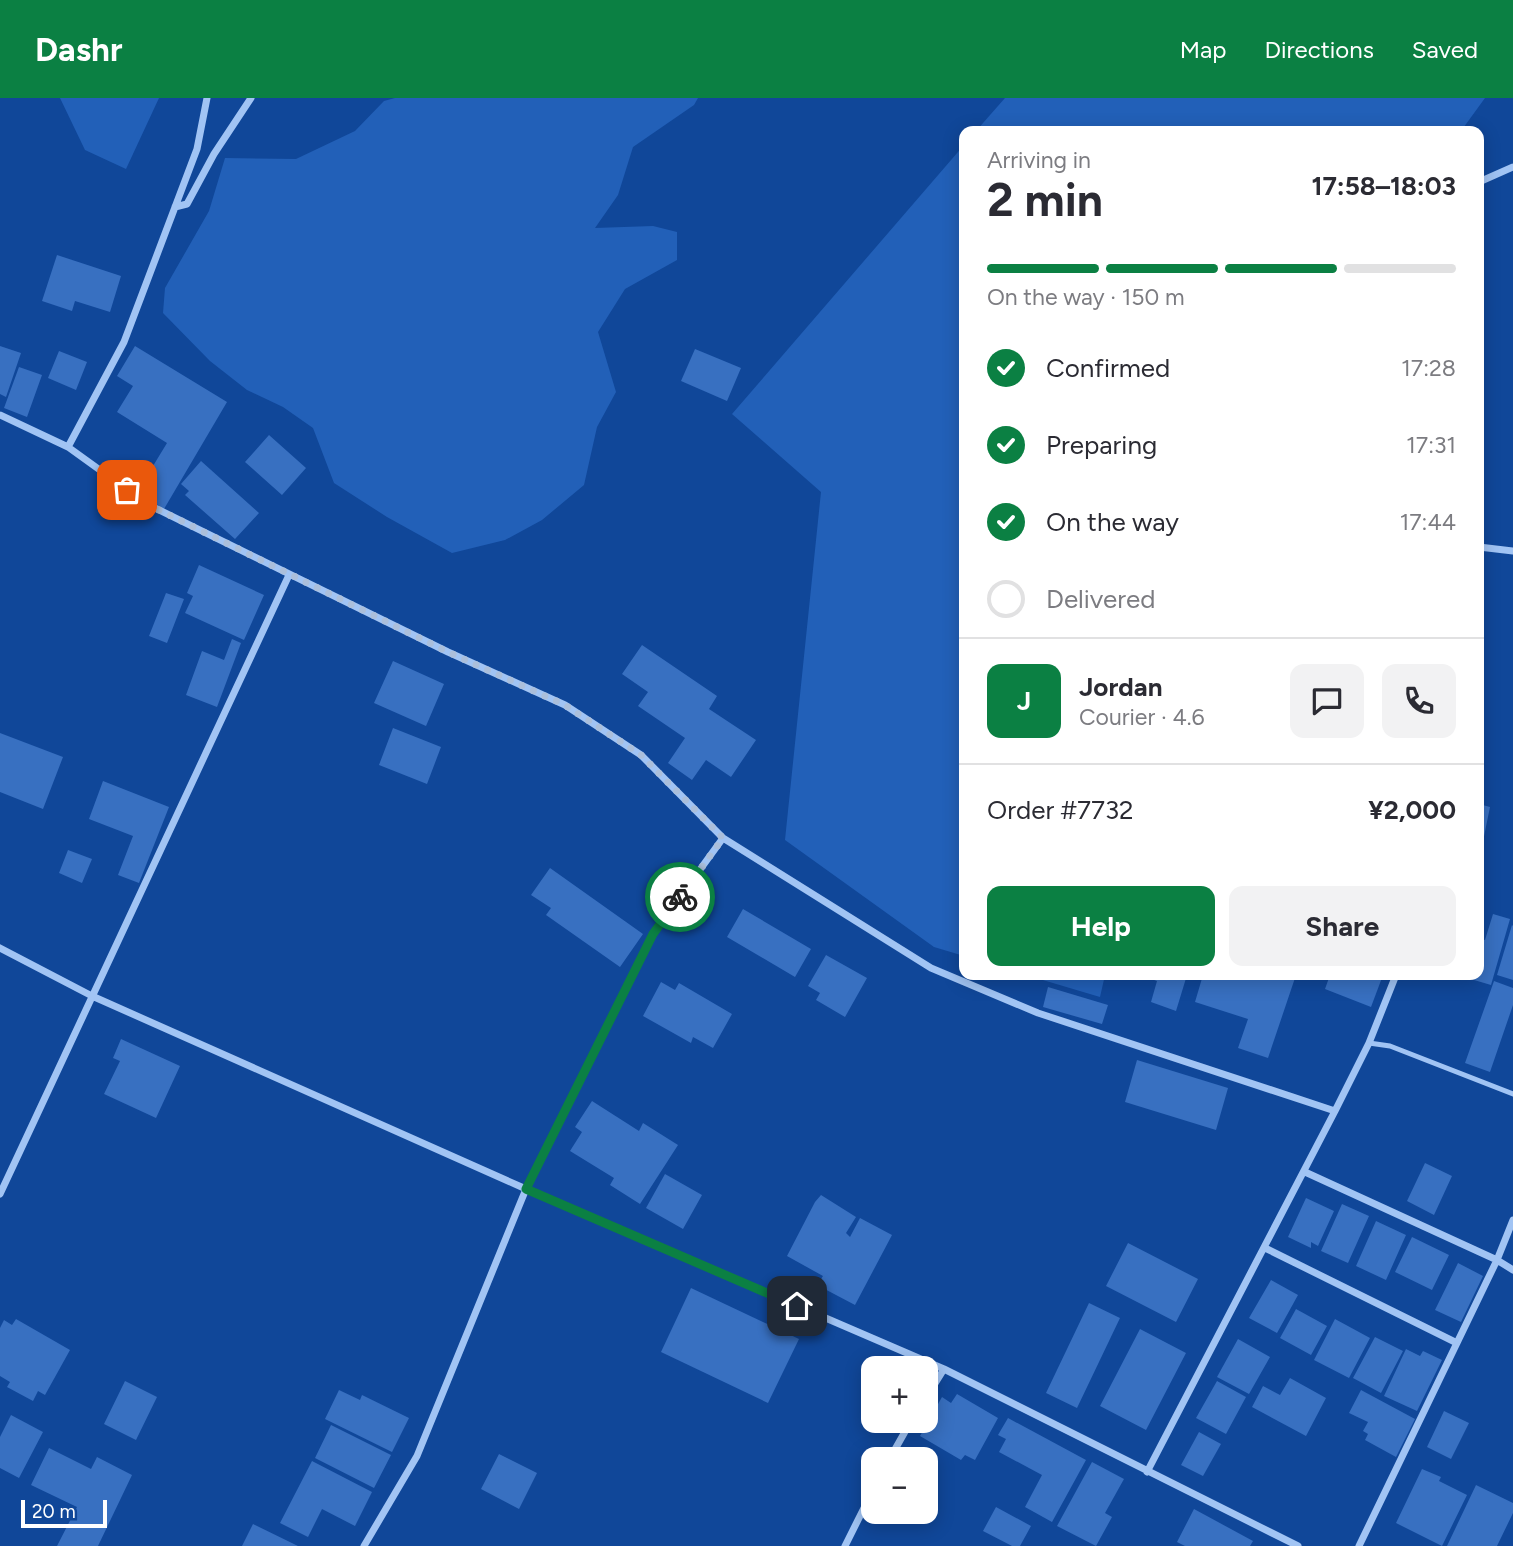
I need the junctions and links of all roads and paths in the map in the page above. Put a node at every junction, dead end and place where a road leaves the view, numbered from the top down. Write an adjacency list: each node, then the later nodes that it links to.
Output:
1 (207, 98): 5 (street)
2 (251, 98): 5 (street)
3 (1513, 167): 4 (street)
4 (1484, 180)
5 (175, 207): 7 (street)
6 (0, 415): 7 (street)
7 (68, 447): 10 (street)
8 (1484, 548): 9 (street)
9 (1513, 551)
10 (289, 575): 11 (street); 16 (street)
11 (723, 838): 13 (street); 21 (street)
12 (0, 948): 16 (street)
13 (959, 980)
14 (960, 980): 19 (street)
15 (1394, 980): 17 (street)
16 (92, 996): 21 (street); 22 (street)
17 (1369, 1043): 18 (lane); 19 (street)
18 (1513, 1094)
19 (1335, 1111): 20 (street)
20 (1305, 1172): 24 (street); 25 (street)
21 (526, 1189): 28 (street); 32 (street)
22 (0, 1194)
23 (1513, 1220): 25 (street)
24 (1265, 1248): 27 (street); 30 (street)
25 (1497, 1260): 26 (street); 27 (street)
26 (1513, 1270)
27 (1457, 1343): 35 (street)
28 (944, 1369): 29 (street); 30 (street)
29 (938, 1379)
30 (1147, 1472): 34 (street)
31 (861, 1514): 33 (street)
32 (364, 1546)
33 (845, 1546)
34 (1298, 1546)
35 (1359, 1546)

